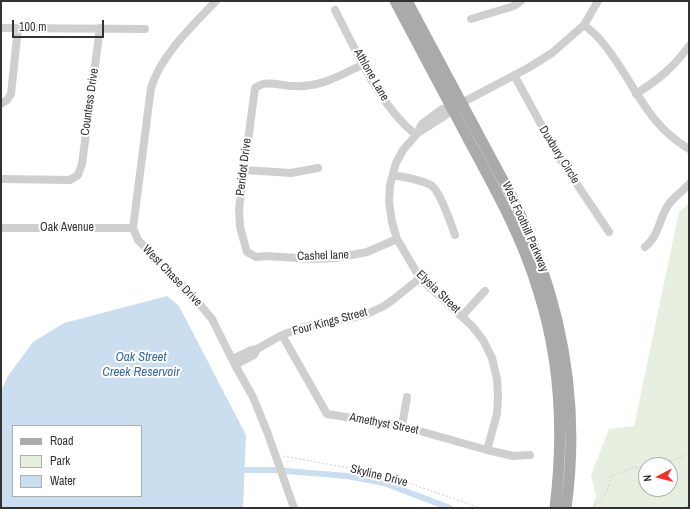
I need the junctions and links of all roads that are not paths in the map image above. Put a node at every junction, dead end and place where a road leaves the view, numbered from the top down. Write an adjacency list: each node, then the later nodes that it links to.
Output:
1 (216, 1): 27 (street)
2 (395, 1): 18 (main road, West Foothill Parkway)
3 (407, 1): 18 (main road, West Foothill Parkway)
4 (521, 1): 7 (street)
5 (598, 1): 8 (street, Elysia Street)
6 (335, 10): 14 (street, Athlone Lane)
7 (471, 19)
8 (584, 24): 15 (street, Elysia Street); 16 (street)
9 (1, 28): 10 (street)
10 (18, 28): 11 (street); 17 (street)
11 (100, 28): 12 (street); 24 (street, Countess Drive)
12 (145, 29)
13 (689, 46): 16 (street)
14 (364, 64): 19 (street, Athlone Lane); 22 (street, Peridot Drive)
15 (514, 76): 18 (street, Elysia Street); 28 (street, Duxbury Circle)
16 (636, 94): 20 (street)
17 (4, 102)
18 (457, 106): 19 (street, Elysia Street); 43 (main road, West Foothill Parkway); 44 (main road, West Foothill Parkway)
19 (416, 135): 23 (street, Elysia Street)
20 (689, 149)
21 (318, 168): 22 (street)
22 (244, 170): 32 (street, Peridot Drive)
23 (393, 175): 29 (street); 30 (street, Elysia Street)
24 (1, 179)
25 (689, 184): 31 (street)
26 (1, 228): 27 (street, Oak Avenue)
27 (133, 228): 37 (street, West Chase Drive)
28 (609, 232)
29 (455, 235)
30 (397, 239): 32 (street, Cashel lane); 33 (street, Elysia Street)
31 (645, 247)
32 (247, 252)
33 (420, 278): 35 (street, Elysia Street); 36 (street, Four Kings Street)
34 (485, 291): 35 (street)
35 (462, 316): 40 (street, Elysia Street)
36 (282, 335): 37 (street, Four Kings Street); 39 (street, Amethyst Street)
37 (233, 362): 42 (street, West Chase Drive)
38 (407, 396): 39 (street)
39 (402, 426): 40 (street, Amethyst Street)
40 (487, 450): 41 (street, Amethyst Street)
41 (530, 455)
42 (294, 508)
43 (555, 508)
44 (566, 508)

